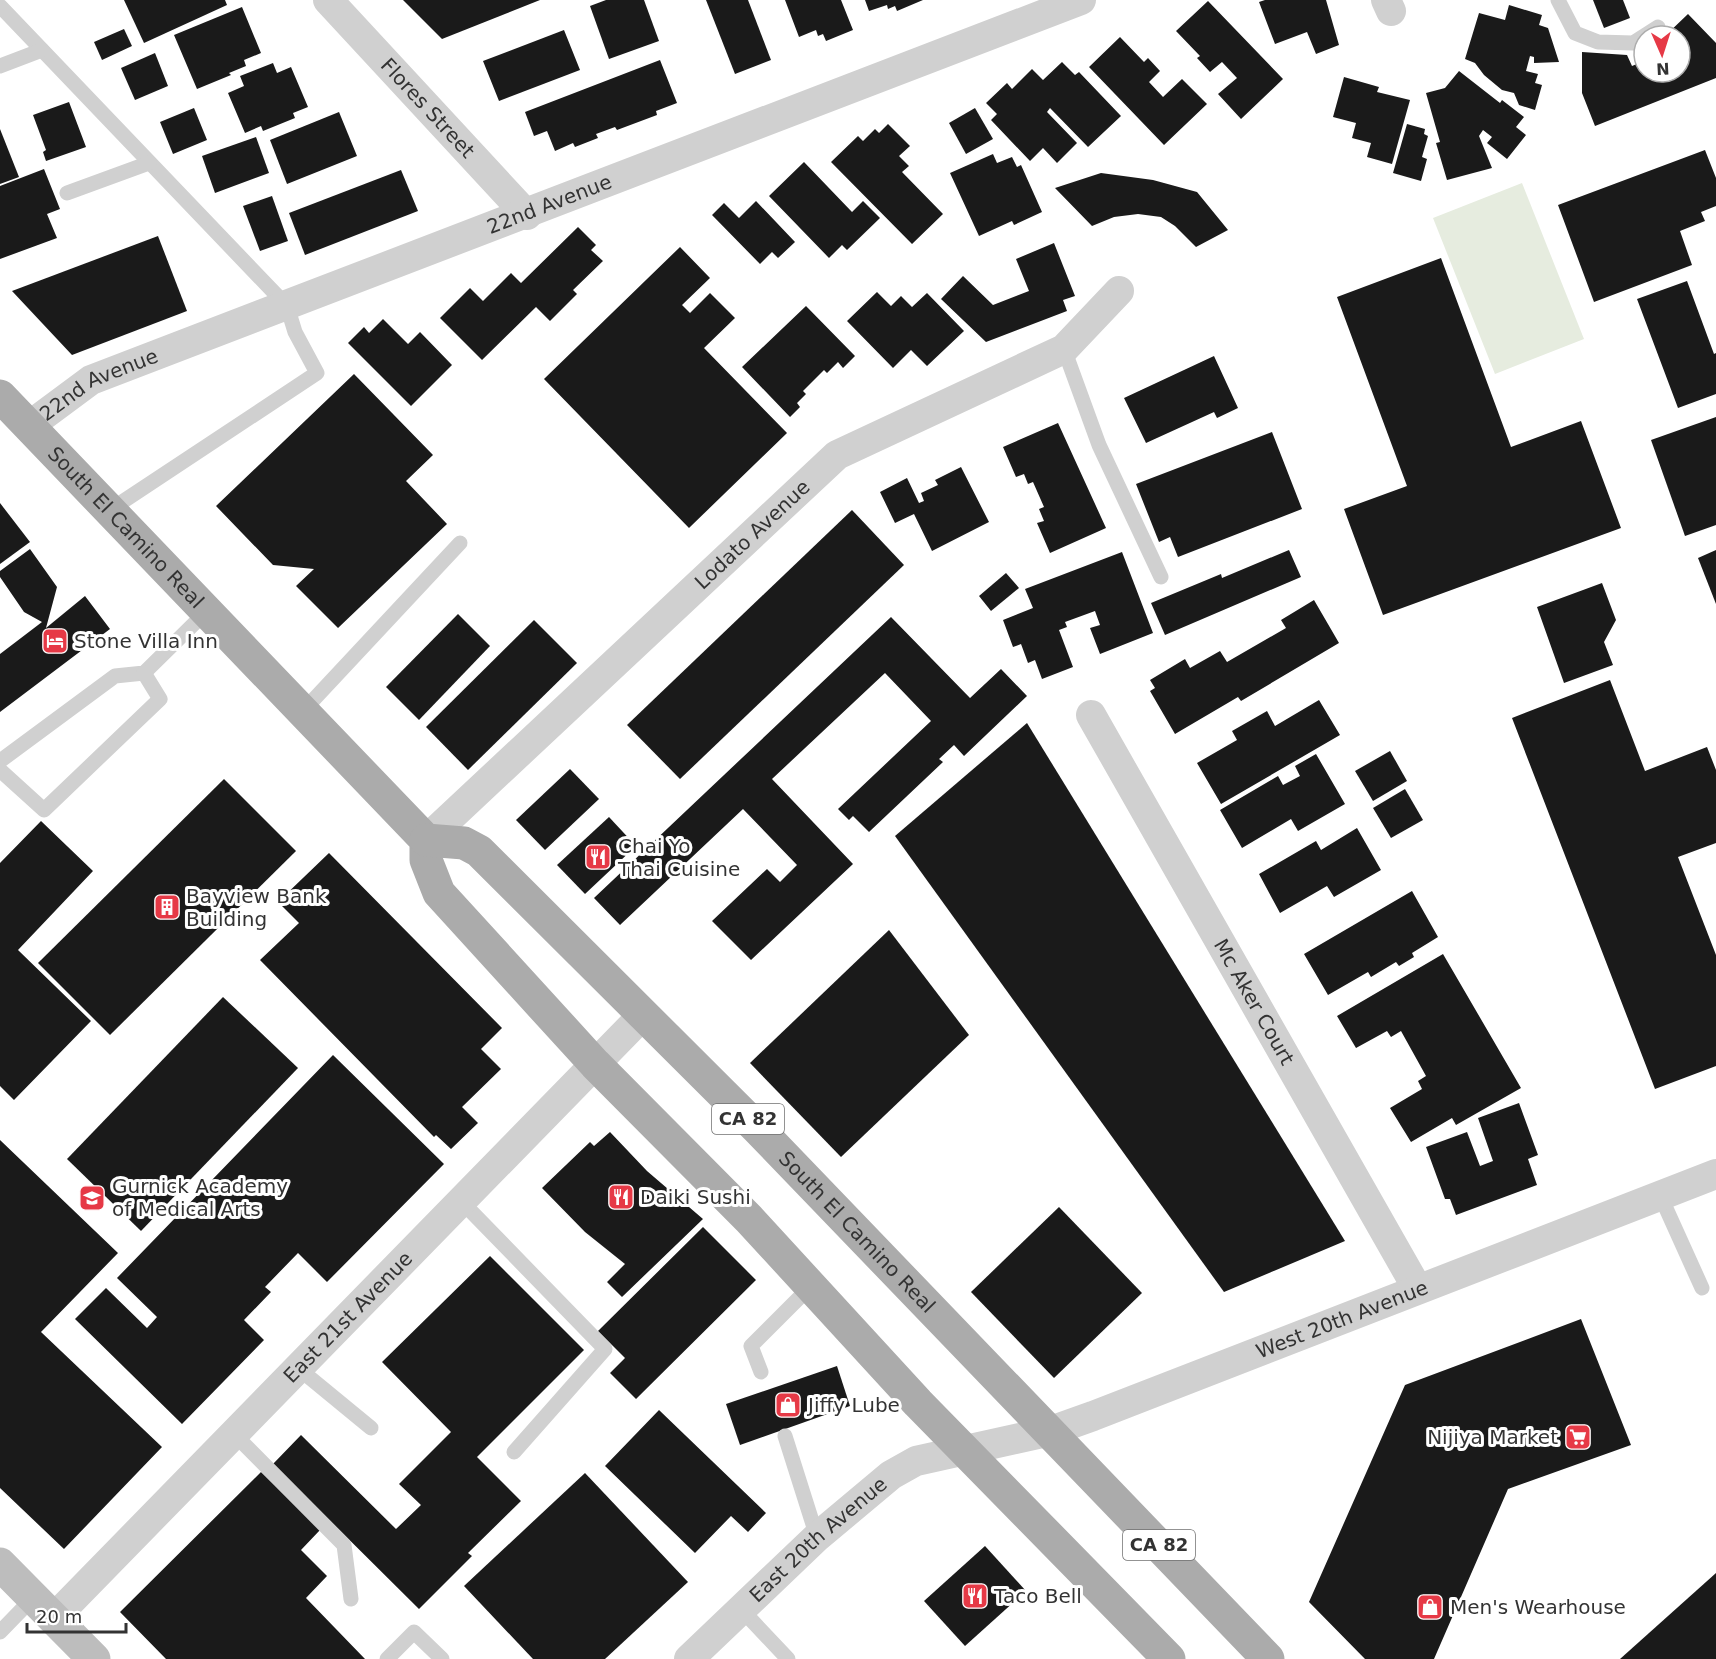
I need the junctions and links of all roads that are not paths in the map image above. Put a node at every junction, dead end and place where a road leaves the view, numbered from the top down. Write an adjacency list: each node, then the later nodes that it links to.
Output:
1 (328, 0): 10 (street, Flores Street)
2 (1081, 0): 10 (street, 22nd Avenue)
3 (1558, 0): 5 (lane)
4 (0, 6): 6 (lane)
5 (1632, 43)
6 (42, 50): 7 (lane); 8 (lane)
7 (0, 66)
8 (148, 163): 9 (lane); 12 (lane)
9 (67, 193)
10 (527, 214): 12 (street, 22nd Avenue)
11 (1119, 291): 13 (street, Lodato Avenue)
12 (287, 306): 15 (street, 22nd Avenue); 16 (lane)
13 (1064, 349): 18 (lane); 25 (street, Lodato Avenue)
14 (0, 396): 15 (main road, South El Camino Real)
15 (29, 426): 16 (main road, South El Camino Real)
16 (110, 510): 19 (main road, South El Camino Real)
17 (460, 543): 21 (lane)
18 (1161, 577)
19 (207, 611): 20 (lane); 21 (main road, South El Camino Real)
20 (144, 673): 23 (lane); 24 (lane)
21 (303, 711): 25 (main road, South El Camino Real)
22 (1090, 715): 32 (street, Mc Aker Court)
23 (0, 761)
24 (0, 770)
25 (426, 840): 26 (main road, South El Camino Real / CA 82); 27 (main road)
26 (642, 1016): 27 (street, East 21st Avenue); 37 (main road, South El Camino Real / CA 82)
27 (595, 1064): 30 (street, East 21st Avenue); 31 (main road)
28 (1716, 1174): 29 (street, West 20th Avenue)
29 (1660, 1195): 32 (street, West 20th Avenue); 33 (lane)
30 (461, 1201): 34 (street, East 21st Avenue); 41 (lane)
31 (811, 1286): 35 (lane); 40 (main road)
32 (1417, 1288): 37 (street, West 20th Avenue)
33 (1702, 1288)
34 (298, 1368): 36 (lane); 38 (street, East 21st Avenue)
35 (761, 1372)
36 (370, 1428)
37 (1051, 1431): 40 (street, West 20th Avenue); 54 (main road, South El Camino Real / CA 82)
38 (234, 1434): 44 (lane); 45 (street, East 21st Avenue)
39 (785, 1436): 42 (lane)
40 (963, 1449): 42 (street, East 20th Avenue); 53 (main road)
41 (514, 1452)
42 (817, 1537): 46 (street, East 20th Avenue)
43 (0, 1564): 45 (street)
44 (351, 1599)
45 (43, 1608): 47 (lane); 48 (street)
46 (741, 1609): 51 (street, East 20th Avenue); 52 (lane)
47 (0, 1632)
48 (94, 1659)
49 (387, 1659): 50 (lane)
50 (442, 1659)
51 (689, 1659)
52 (788, 1659)
53 (1169, 1659)
54 (1268, 1659)

